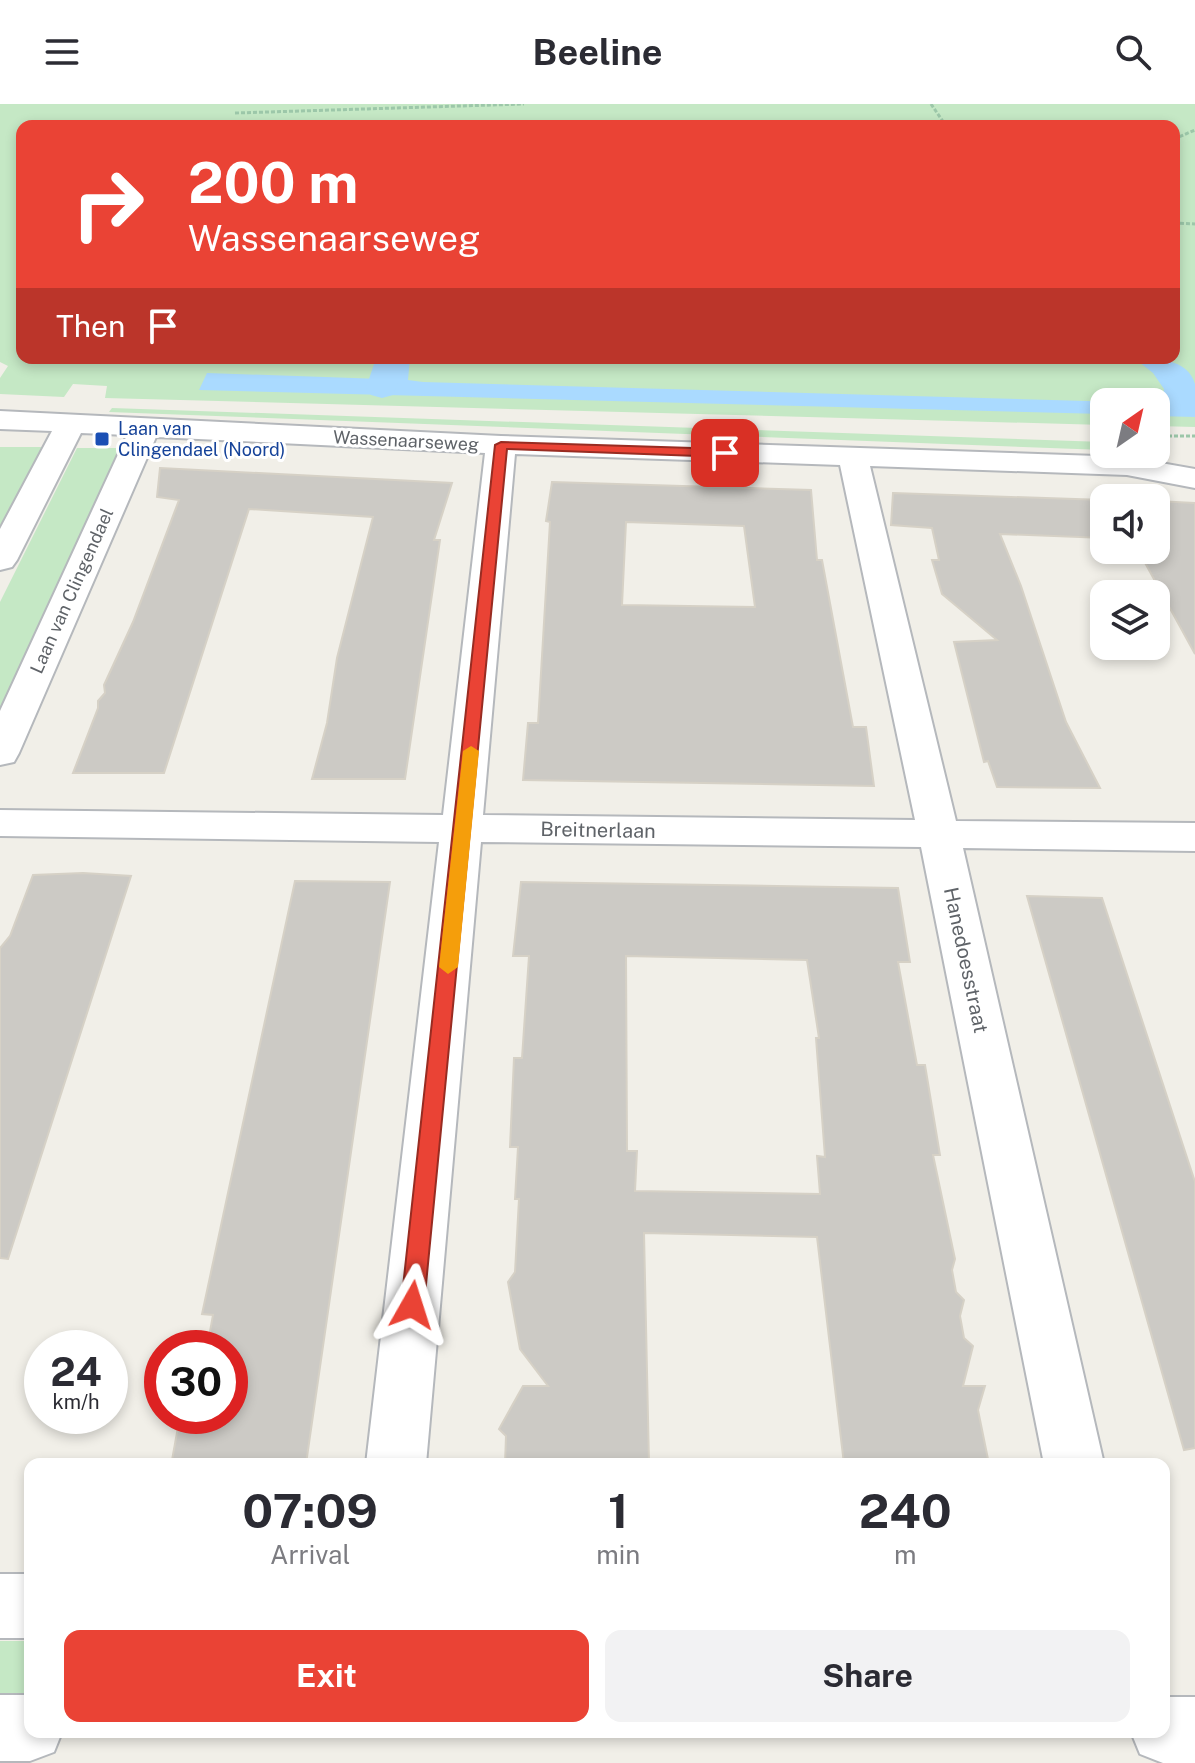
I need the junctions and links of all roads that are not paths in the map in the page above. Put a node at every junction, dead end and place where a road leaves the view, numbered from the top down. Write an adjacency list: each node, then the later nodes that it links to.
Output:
1 (1, 423): 2 (street, Wassenaarseweg)
2 (71, 424): 3 (street, Wassenaarseweg); 7 (street)
3 (145, 429): 4 (street, Wassenaarseweg); 8 (street, Laan van Clingendael)
4 (501, 445): 5 (street, Wassenaarseweg); 10 (street)
5 (853, 457): 6 (street, Wassenaarseweg); 11 (street, Hanedoesstraat)
6 (1195, 479)
7 (0, 560)
8 (0, 753)
9 (0, 823): 10 (street, Breitnerlaan)
10 (463, 828): 11 (street, Breitnerlaan); 13 (street)
11 (939, 834): 12 (street, Breitnerlaan); 14 (street, Hanedoesstraat)
12 (1195, 837)
13 (397, 1458)
14 (1073, 1458)
15 (0, 1606): 16 (street)
16 (24, 1606)
17 (0, 1728): 18 (street)
18 (24, 1728)
19 (1170, 1730): 20 (street)
20 (1195, 1730)

